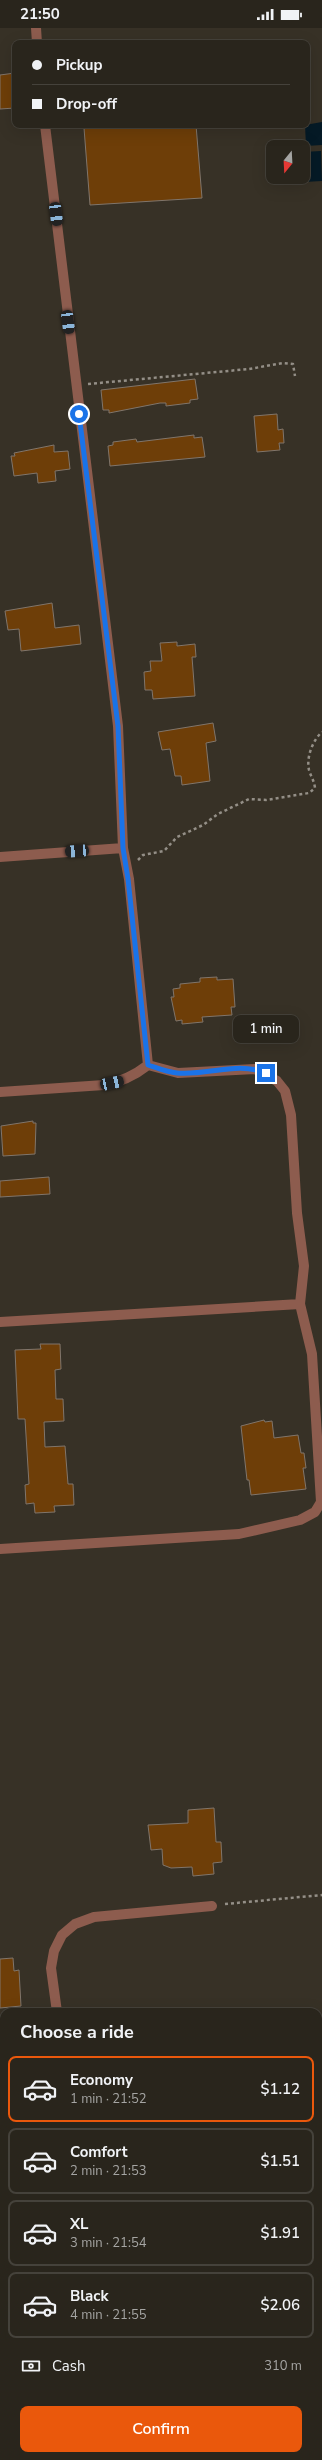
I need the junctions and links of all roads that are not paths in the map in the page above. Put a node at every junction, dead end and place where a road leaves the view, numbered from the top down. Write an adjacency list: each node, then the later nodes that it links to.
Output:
1 (36, 28): 2 (street)
2 (37, 40)
3 (45, 128): 4 (street)
4 (123, 848): 5 (street); 6 (street)
5 (0, 857)
6 (148, 1065): 7 (street); 8 (street)
7 (0, 1092)
8 (300, 1304): 9 (street); 10 (street)
9 (0, 1322)
10 (0, 1549)
11 (212, 1906): 12 (street)
12 (56, 2008)

